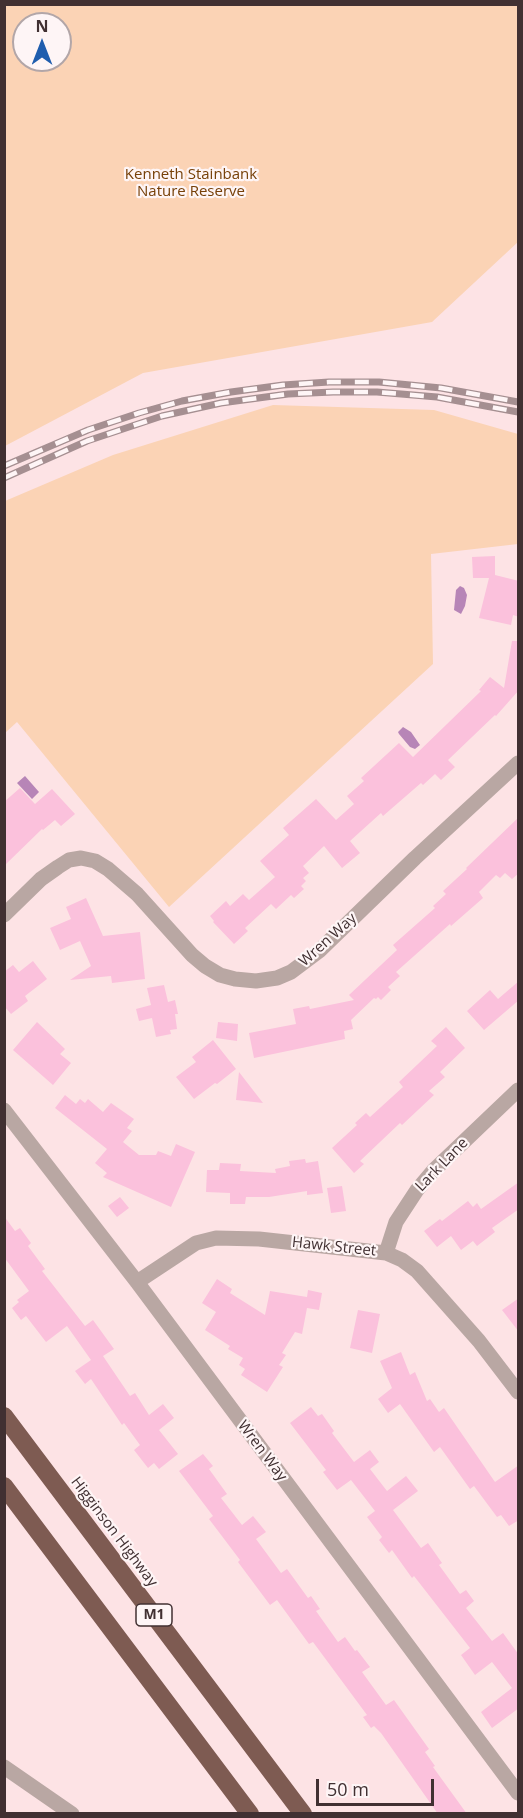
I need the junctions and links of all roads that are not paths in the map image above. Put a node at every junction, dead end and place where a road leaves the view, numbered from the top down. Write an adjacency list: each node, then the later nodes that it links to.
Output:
1 (519, 763): 2 (street, Wren Way)
2 (4, 915)
3 (519, 1090): 5 (street, Lark Lane)
4 (4, 1110): 6 (street, Wren Way)
5 (386, 1253): 6 (street, Hawk Street); 7 (street, Hawk Street)
6 (137, 1282): 11 (street, Wren Way)
7 (519, 1392)
8 (4, 1416): 14 (highway, Higginson Highway / M1)
9 (4, 1486): 13 (highway, M1)
10 (4, 1767): 12 (street)
11 (519, 1793)
12 (72, 1814)
13 (250, 1814)
14 (303, 1814)

